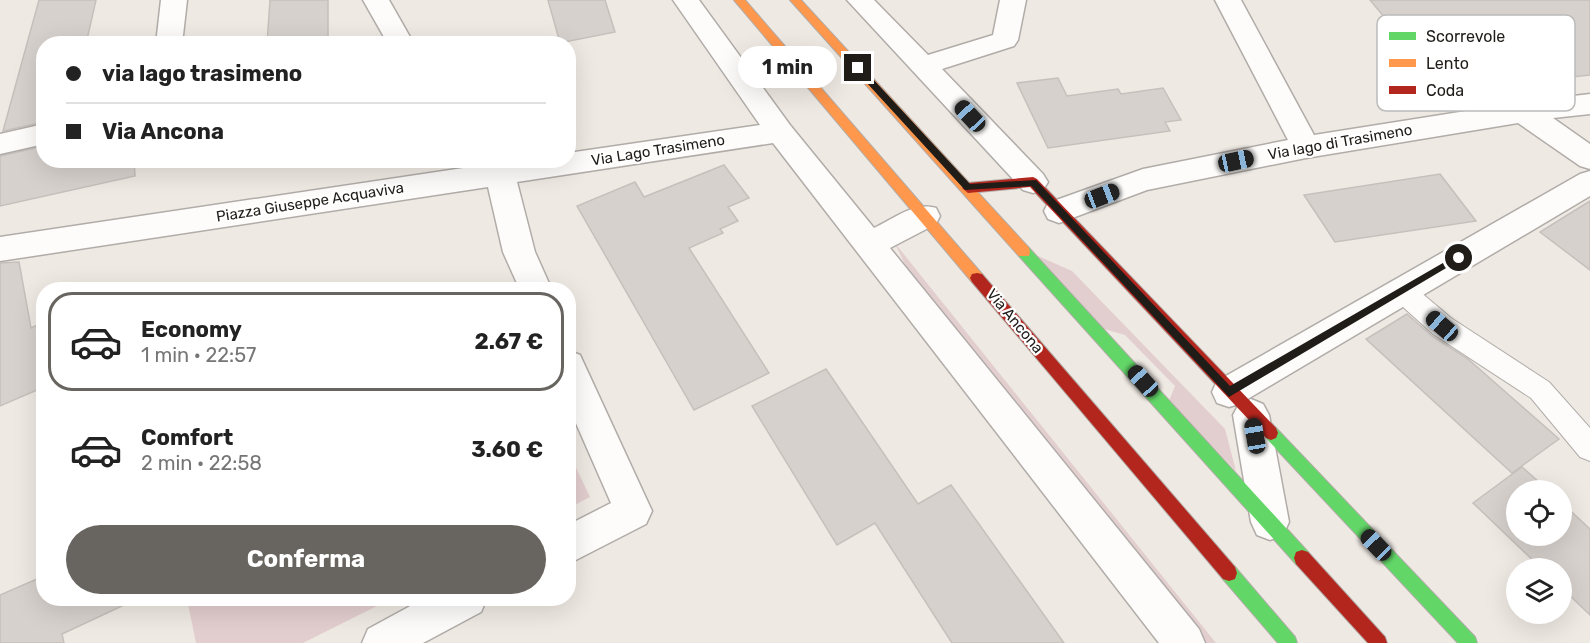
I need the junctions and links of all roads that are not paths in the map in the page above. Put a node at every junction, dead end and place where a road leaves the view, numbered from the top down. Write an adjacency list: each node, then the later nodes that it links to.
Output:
1 (174, 0): 9 (street)
2 (376, 0): 10 (street)
3 (686, 0): 16 (street)
4 (739, 0): 28 (street, Via Ancona)
5 (795, 0): 26 (street)
6 (860, 0): 11 (street)
7 (1013, 0): 11 (street)
8 (1228, 0): 19 (street)
9 (170, 36)
10 (396, 36)
11 (923, 66): 24 (street)
12 (1590, 104): 13 (street, Via lago di Trasimeno)
13 (1575, 106)
14 (1530, 111): 15 (street, Via lago di Trasimeno)
15 (1522, 112): 19 (street, Via lago di Trasimeno); 20 (street)
16 (780, 132): 21 (street, Via Lago Trasimeno); 29 (street)
17 (36, 136): 18 (street)
18 (0, 144)
19 (1306, 147): 27 (street, Via lago di Trasimeno)
20 (1590, 158)
21 (576, 161)
22 (534, 168): 23 (street, Via Lago Trasimeno)
23 (500, 174): 30 (street, Piazza Giuseppe Acquaviva); 31 (street)
24 (1033, 182): 26 (street); 27 (street)
25 (1590, 182): 32 (street)
26 (968, 188): 36 (street)
27 (1059, 211): 34 (street)
28 (925, 216): 29 (street); 41 (street, Via Ancona)
29 (869, 245): 40 (street)
30 (0, 249)
31 (532, 282)
32 (1402, 291): 34 (street); 35 (lane)
33 (576, 382): 37 (street)
34 (1240, 404): 36 (street); 43 (street)
35 (1590, 448)
36 (1270, 522): 42 (street)
37 (576, 541)
38 (452, 606): 39 (street)
39 (382, 643)
40 (1185, 643)
41 (1289, 643)
42 (1379, 643)
43 (1469, 643)

